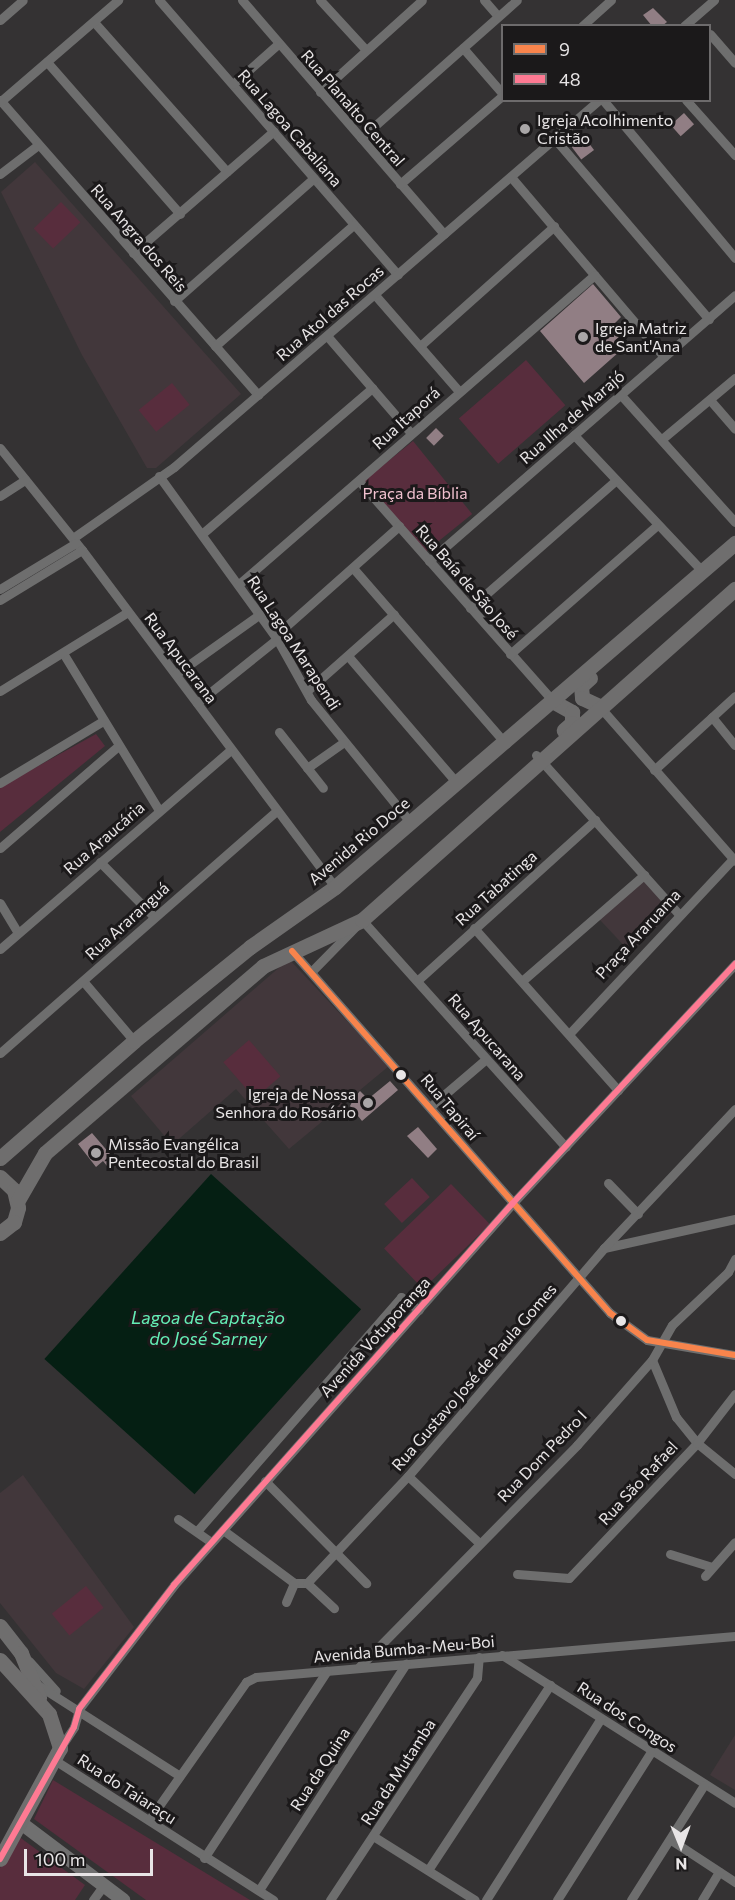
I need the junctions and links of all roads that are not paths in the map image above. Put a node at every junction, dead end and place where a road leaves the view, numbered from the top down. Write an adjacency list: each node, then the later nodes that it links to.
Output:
1 (22, 0): 11 (street)
2 (118, 0): 14 (street)
3 (159, 0): 24 (street, Rua Lagoa Cabaliana)
4 (242, 0): 19 (street, Rua Planalto Central)
5 (422, 0): 21 (street)
6 (484, 0): 12 (street)
7 (517, 0): 12 (street)
8 (610, 0): 15 (street)
9 (714, 0): 13 (street)
10 (325, 2): 21 (street)
11 (2, 14)
12 (498, 16): 20 (street)
13 (694, 17): 16 (street); 17 (street)
14 (94, 22): 22 (street); 37 (street)
15 (584, 24)
16 (686, 24)
17 (700, 24)
18 (711, 35): 23 (street)
19 (278, 44): 24 (street); 25 (street, Rua Planalto Central)
20 (463, 48): 26 (street); 33 (street)
21 (366, 50): 25 (street)
22 (47, 62): 28 (street); 42 (street)
23 (735, 63)
24 (233, 84): 32 (street, Rua Lagoa Cabaliana)
25 (320, 92): 33 (street, Rua Planalto Central)
26 (501, 93)
27 (501, 95): 41 (street)
28 (1, 101): 35 (street, Rua Angra dos Reis)
29 (599, 102): 34 (street, Rua Atol das Rocas)
30 (603, 102): 47 (street)
31 (688, 102): 36 (street)
32 (274, 131): 37 (street); 40 (street, Rua Lagoa Cabaliana)
33 (361, 138): 41 (street, Rua Planalto Central)
34 (555, 139): 39 (street, Rua Atol das Rocas); 53 (street)
35 (38, 145): 38 (street); 46 (street, Rua Angra dos Reis)
36 (735, 156)
37 (227, 172): 42 (street)
38 (0, 174)
39 (511, 177): 44 (street); 45 (street, Rua Atol das Rocas)
40 (314, 178): 43 (street, Rua Lagoa Cabaliana); 52 (street)
41 (400, 184): 45 (street, Rua Planalto Central)
42 (180, 214): 46 (street)
43 (353, 225): 48 (street, Rua Lagoa Cabaliana); 55 (street)
44 (554, 226): 49 (street); 56 (street)
45 (444, 234): 48 (street, Rua Atol das Rocas)
46 (133, 253): 52 (street, Rua Angra dos Reis)
47 (735, 258)
48 (398, 275): 50 (street, Rua Atol das Rocas)
49 (594, 275): 57 (street); 60 (street, Rua Itaporá)
50 (375, 295): 54 (street, Rua Atol das Rocas); 56 (street)
51 (735, 296): 53 (street, Rua Ilha de Marajó)
52 (174, 301): 55 (street, Rua Angra dos Reis)
53 (709, 319): 57 (street, Rua Ilha de Marajó)
54 (328, 337): 59 (street); 61 (street, Rua Atol das Rocas)
55 (214, 346): 61 (street, Rua Angra dos Reis)
56 (420, 346): 60 (street)
57 (664, 357): 62 (street, Rua Ilha de Marajó)
58 (735, 378): 63 (street)
59 (372, 388): 65 (street); 77 (street)
60 (458, 390): 65 (street, Rua Itaporá)
61 (258, 394): 69 (street, Rua Atol das Rocas)
62 (620, 394): 66 (street, Rua Ilha de Marajó); 67 (street)
63 (710, 400): 64 (street); 67 (street)
64 (735, 429)
65 (411, 433): 71 (street, Rua Itaporá)
66 (574, 435): 72 (street); 80 (street, Rua Ilha de Marajó)
67 (662, 439): 74 (street)
68 (0, 448): 70 (street, Rua Apucarana)
69 (159, 476): 77 (street, Rua Lagoa Marapendi); 79 (street, Rua Atol das Rocas)
70 (25, 480): 73 (street); 79 (street, Rua Apucarana)
71 (359, 481): 75 (street, Rua Baía de São José); 83 (street, Rua Itaporá)
72 (615, 481): 76 (street); 87 (street)
73 (0, 496)
74 (735, 522)
75 (399, 526): 80 (street, Rua Baía de São José); 81 (street)
76 (656, 526): 82 (street); 94 (street)
77 (203, 533): 83 (street, Rua Lagoa Marapendi)
78 (735, 543): 82 (main road, Avenida Rio Doce)
79 (77, 544): 84 (street); 86 (street); 88 (street, Rua Apucarana)
80 (429, 561): 87 (street, Rua Baía de São José)
81 (353, 568): 90 (street); 92 (street)
82 (703, 572): 91 (main road, Avenida Rio Doce)
83 (239, 584): 89 (street, Rua Lagoa Marapendi)
84 (0, 589)
85 (735, 589): 102 (main road)
86 (0, 600)
87 (470, 608): 94 (street, Rua Baía de São José)
88 (128, 612): 93 (street); 96 (street, Rua Apucarana)
89 (260, 614): 92 (street, Rua Lagoa Marapendi); 96 (street)
90 (394, 614): 95 (street); 107 (street)
91 (638, 629): 100 (main road, Avenida Rio Doce); 102 (main road)
92 (276, 638): 98 (street, Rua Lagoa Marapendi); 101 (street)
93 (63, 653): 97 (street); 104 (street)
94 (510, 654): 100 (street, Rua Baía de São José)
95 (348, 656): 98 (street); 115 (street)
96 (176, 674): 101 (street, Rua Apucarana)
97 (0, 691)
98 (307, 691): 106 (street, Rua Lagoa Marapendi)
99 (735, 696): 103 (street)
100 (554, 702): 107 (main road, Avenida Rio Doce); 111 (main road)
101 (197, 703): 110 (street, Rua Apucarana)
102 (599, 706): 111 (main road); 113 (street)
103 (712, 717): 108 (street); 113 (street)
104 (101, 722): 109 (street); 114 (street)
105 (279, 732): 112 (street)
106 (344, 742): 112 (street); 120 (street, Rua Lagoa Marapendi)
107 (506, 744): 115 (main road, Avenida Rio Doce)
108 (735, 745)
109 (117, 747): 117 (street); 121 (street)
110 (229, 751): 117 (street, Rua Araucária); 118 (street, Rua Apucarana)
111 (537, 756): 119 (street); 129 (main road)
112 (307, 768): 116 (street)
113 (654, 770): 122 (street)
114 (0, 783)
115 (457, 783): 120 (main road, Avenida Rio Doce)
116 (323, 788)
117 (159, 810): 123 (street, Rua Araucária)
118 (275, 812): 125 (street, Rua Apucarana); 128 (street, Rua Araranguá)
119 (595, 820): 124 (street); 130 (street, Rua Tabatinga)
120 (410, 822): 125 (main road, Avenida Rio Doce)
121 (0, 848)
122 (734, 860): 127 (street, Praça Araruama)
123 (100, 861): 128 (street); 131 (street, Rua Araucária)
124 (644, 875): 127 (street); 138 (street)
125 (335, 887): 140 (main road, Avenida Rio Doce)
126 (0, 903): 131 (street)
127 (678, 913): 139 (street, Praça Araruama)
128 (153, 916): 137 (street, Rua Araranguá)
129 (362, 920): 133 (main road); 135 (street); 136 (street, Rua Apucarana)
130 (474, 928): 136 (street, Rua Tabatinga); 138 (street)
131 (18, 933): 132 (street, Rua Araucária)
132 (0, 949)
133 (292, 951): 135 (street, Rua Tapiraí); 150 (main road)
134 (735, 964): 143 (street, Avenida Votuporanga)
135 (311, 972): 144 (street, Rua Tapiraí)
136 (418, 980): 142 (street, Rua Apucarana)
137 (83, 981): 140 (street); 141 (street, Rua Araranguá)
138 (522, 981): 139 (street)
139 (569, 1034): 143 (street)
140 (134, 1041): 147 (main road, Avenida Rio Doce)
141 (0, 1053)
142 (486, 1059): 144 (street); 146 (street, Rua Apucarana)
143 (618, 1090): 146 (street, Avenida Votuporanga)
144 (431, 1106): 151 (street, Rua Tapiraí)
145 (735, 1109): 152 (street, Rua Gustavo José de Paula Gomes)
146 (566, 1147): 151 (street, Avenida Votuporanga)
147 (0, 1158)
148 (0, 1178): 150 (main road)
149 (608, 1183): 152 (street)
150 (18, 1200): 154 (main road)
151 (512, 1204): 158 (street, Rua Tapiraí); 159 (street, Avenida Votuporanga)
152 (638, 1214): 155 (street, Rua Gustavo José de Paula Gomes)
153 (735, 1219): 155 (street)
154 (0, 1233)
155 (604, 1248): 158 (street, Rua Gustavo José de Paula Gomes)
156 (735, 1259): 157 (street, Rua Dom Pedro I)
157 (732, 1274): 160 (street, Rua Dom Pedro I)
158 (579, 1278): 160 (street, Rua Tapiraí); 171 (street, Rua Gustavo José de Paula Gomes)
159 (419, 1310): 161 (street, Avenida Votuporanga); 163 (street, Avenida Votuporanga)
160 (658, 1344): 162 (street, Rua Tapiraí); 164 (street, Rua Dom Pedro I)
161 (359, 1346): 163 (street); 166 (street, Avenida Votuporanga)
162 (735, 1355)
163 (375, 1360): 167 (street, Avenida Votuporanga)
164 (652, 1360): 168 (street); 177 (street, Rua Dom Pedro I)
165 (735, 1394): 168 (street, Rua São Rafael)
166 (304, 1408): 167 (street); 169 (street, Avenida Votuporanga)
167 (321, 1420): 172 (street, Avenida Votuporanga)
168 (697, 1443): 170 (street); 182 (street, Rua São Rafael)
169 (256, 1464): 172 (street); 174 (street, Avenida Votuporanga)
170 (735, 1474)
171 (408, 1476): 177 (street); 179 (street, Rua Gustavo José de Paula Gomes)
172 (268, 1478): 175 (street, Avenida Votuporanga); 179 (street)
173 (178, 1519): 174 (street)
174 (198, 1530): 176 (street)
175 (223, 1530): 176 (street, Avenida Votuporanga); 184 (street)
176 (212, 1542): 202 (street, Avenida Votuporanga)
177 (478, 1542): 196 (street, Rua Dom Pedro I)
178 (735, 1542): 181 (street)
179 (335, 1554): 185 (street); 186 (street, Rua Gustavo José de Paula Gomes)
180 (670, 1554): 181 (street)
181 (712, 1567): 183 (street)
182 (518, 1574)
183 (705, 1576)
184 (294, 1583): 186 (street); 187 (street)
185 (366, 1583)
186 (307, 1584): 188 (street)
187 (286, 1602)
188 (334, 1608)
189 (0, 1626): 191 (main road)
190 (735, 1636): 192 (street, Avenida Bumba-Meu-Boi)
191 (21, 1653): 198 (main road); 200 (street)
192 (502, 1655): 193 (street, Avenida Bumba-Meu-Boi); 199 (street, Rua dos Congos)
193 (479, 1657): 195 (street, Avenida Bumba-Meu-Boi); 211 (street, Rua da Mutamba)
194 (2, 1663): 198 (street); 201 (main road)
195 (406, 1664): 196 (street, Avenida Bumba-Meu-Boi); 219 (street, Rua da Quina)
196 (359, 1667): 197 (street, Avenida Bumba-Meu-Boi)
197 (327, 1671): 206 (street, Avenida Bumba-Meu-Boi); 214 (street)
198 (33, 1682): 200 (street); 201 (main road)
199 (550, 1685): 203 (street, Rua dos Congos); 215 (street)
200 (61, 1697): 202 (street)
201 (44, 1708): 205 (main road)
202 (78, 1709): 205 (street, Avenida Votuporanga); 206 (street)
203 (601, 1718): 204 (street, Rua dos Congos); 225 (street)
204 (651, 1752): 207 (street, Rua dos Congos); 226 (street)
205 (58, 1754): 209 (street, Rua do Taiaraçu); 210 (main road)
206 (180, 1776): 209 (street, Avenida Bumba-Meu-Boi)
207 (704, 1785): 208 (street, Rua dos Congos); 212 (street)
208 (735, 1803)
209 (148, 1820): 214 (street, Rua do Taiaraçu)
210 (21, 1823): 213 (main road); 218 (street)
211 (374, 1836): 215 (street); 223 (street, Rua da Mutamba)
212 (671, 1840): 216 (street); 227 (street)
213 (0, 1858)
214 (204, 1858): 219 (street, Rua do Taiaraçu)
215 (428, 1870): 224 (street)
216 (719, 1872): 217 (street); 228 (street)
217 (735, 1882)
218 (103, 1886): 220 (street); 221 (street)
219 (259, 1890): 222 (street, Rua do Taiaraçu)
220 (93, 1900)
221 (123, 1900)
222 (273, 1900)
223 (330, 1900)
224 (475, 1900)
225 (486, 1900)
226 (557, 1900)
227 (631, 1900)
228 (702, 1900)

